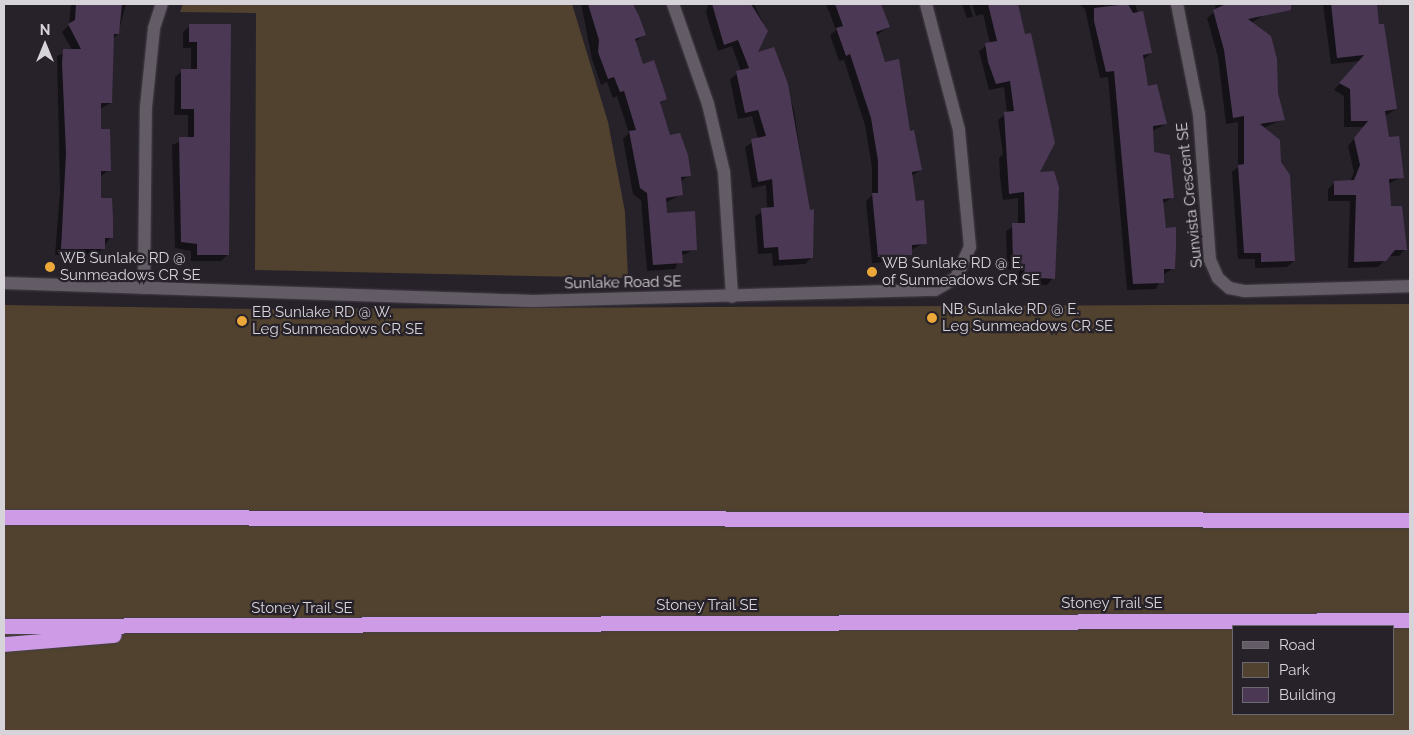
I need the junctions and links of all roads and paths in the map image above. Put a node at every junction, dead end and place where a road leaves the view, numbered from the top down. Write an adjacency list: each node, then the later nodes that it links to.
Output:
1 (162, 4): 7 (street)
2 (673, 4): 8 (street)
3 (926, 4): 8 (street, Sunlake Road SE)
4 (1177, 4): 6 (street, Sunvista Crescent SE)
5 (4, 283): 7 (street, Sunlake Road SE)
6 (1410, 286)
7 (144, 288): 8 (street, Sunlake Road SE)
8 (732, 297)
9 (1410, 514): 11 (highway)
10 (4, 517): 11 (highway)
11 (1243, 520): 12 (highway)
12 (1410, 520)
13 (1410, 621): 15 (highway, Stoney Trail SE)
14 (4, 626): 15 (highway, Stoney Trail SE)
15 (187, 627): 16 (highway)
16 (4, 644)

